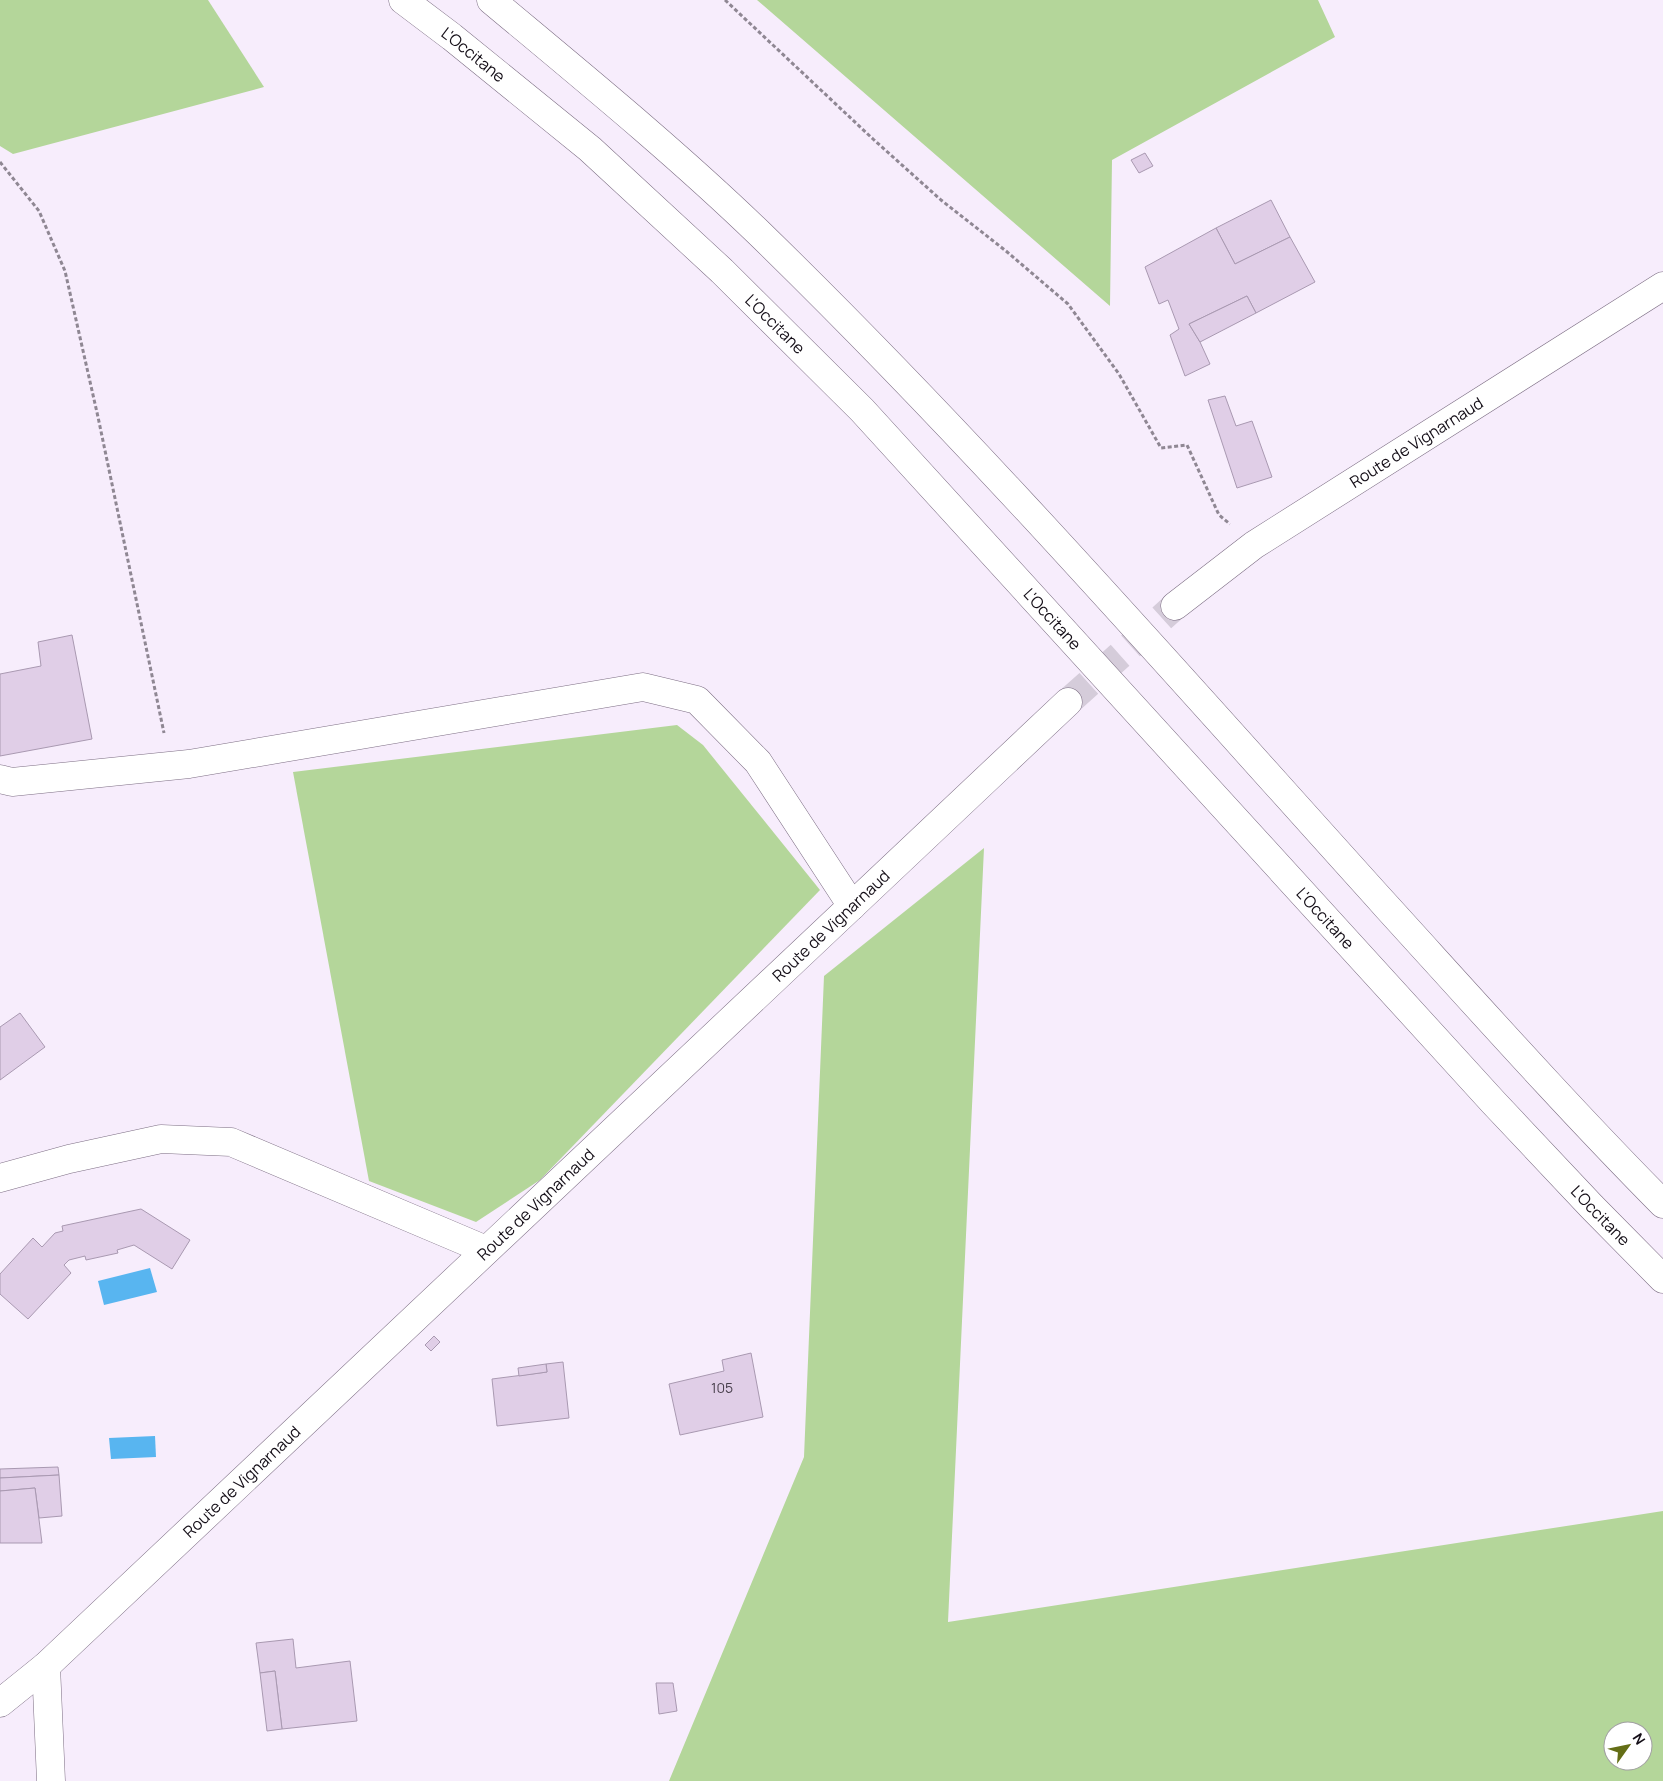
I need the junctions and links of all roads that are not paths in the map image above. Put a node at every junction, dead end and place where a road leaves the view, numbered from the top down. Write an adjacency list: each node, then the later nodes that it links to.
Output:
1 (403, 0): 11 (main road, L'Occitane)
2 (491, 0): 9 (main road)
3 (1663, 286): 4 (main road, Route de Vignarnaud)
4 (1175, 606)
5 (1068, 702): 7 (main road, Route de Vignarnaud)
6 (0, 779): 7 (main road)
7 (852, 906): 10 (main road, Route de Vignarnaud)
8 (0, 1178): 10 (main road)
9 (1663, 1204)
10 (486, 1250): 12 (main road, Route de Vignarnaud)
11 (1663, 1279)
12 (46, 1666): 13 (main road, Route de Vignarnaud); 14 (main road)
13 (0, 1703)
14 (51, 1781)

